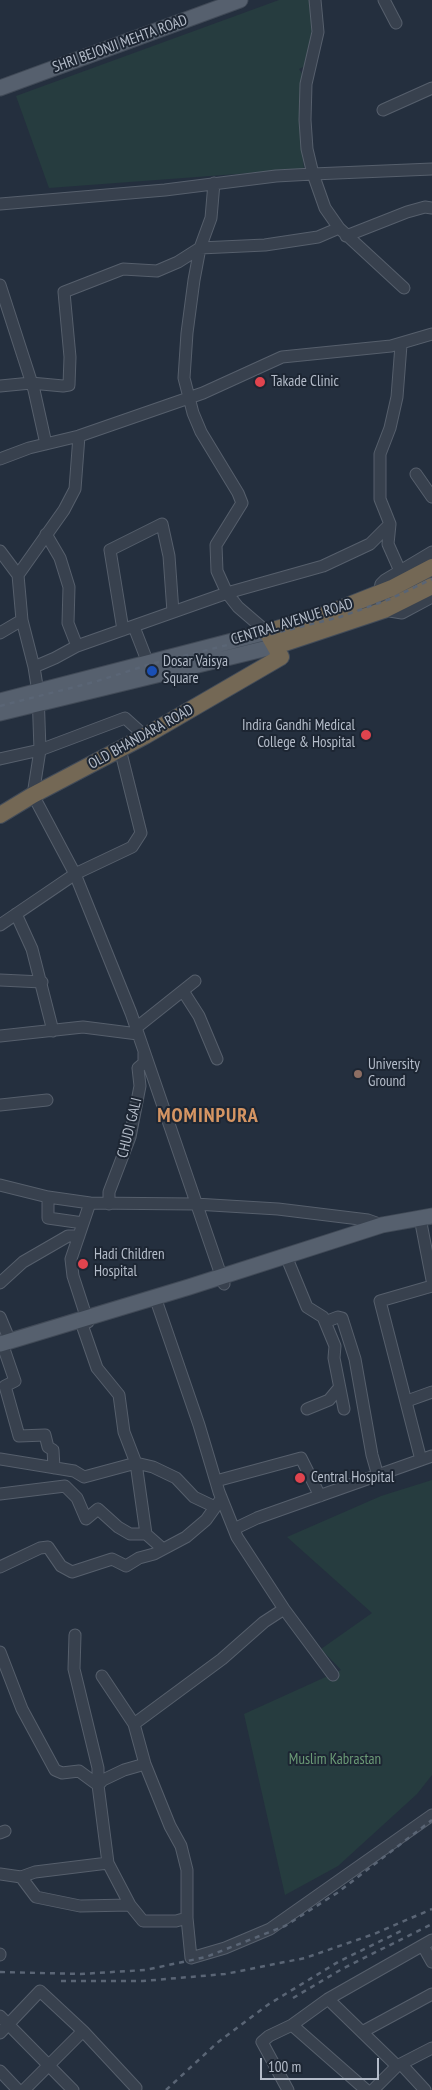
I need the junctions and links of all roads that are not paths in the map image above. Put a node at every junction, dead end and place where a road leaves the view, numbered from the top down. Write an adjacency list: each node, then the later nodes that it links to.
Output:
1 (240, 0): 5 (main road, SHRI BEJONJI MEHTA ROAD)
2 (315, 0): 9 (street)
3 (384, 0): 4 (street)
4 (396, 23)
5 (0, 88)
6 (432, 88): 7 (street)
7 (383, 110)
8 (432, 169): 9 (street)
9 (313, 174): 10 (street); 13 (street)
10 (214, 183): 11 (street); 14 (street)
11 (0, 204)
12 (432, 208): 13 (street)
13 (343, 232): 14 (street); 16 (street)
14 (200, 248): 19 (street); 21 (street)
15 (0, 285): 19 (street)
16 (404, 288)
17 (432, 334): 18 (street)
18 (401, 344): 21 (street); 27 (street)
19 (31, 383): 20 (street); 23 (street)
20 (0, 386)
21 (189, 397): 22 (street); 36 (street)
22 (78, 436): 23 (street); 28 (street)
23 (46, 444): 24 (street)
24 (0, 459)
25 (416, 474): 26 (street)
26 (432, 497)
27 (390, 524): 32 (street); 36 (street)
28 (46, 534): 33 (street); 44 (street)
29 (0, 551): 33 (street)
30 (432, 552): 32 (street)
31 (432, 567): 35 (highway, CENTRAL AVENUE ROAD)
32 (400, 570): 35 (street)
33 (18, 575): 40 (street)
34 (432, 586): 38 (highway)
35 (386, 590): 43 (highway, CENTRAL AVENUE ROAD)
36 (227, 593): 39 (street); 43 (street)
37 (432, 597): 38 (street)
38 (390, 608): 43 (highway)
39 (173, 612): 41 (street); 41 (street)
40 (22, 620): 42 (street); 46 (street)
41 (129, 628): 44 (street); 45 (street)
42 (0, 633)
43 (274, 645): 45 (main road, CENTRAL AVENUE ROAD); 47 (main road, CENTRAL AVENUE ROAD); 50 (highway, OLD BHANDARA ROAD)
44 (77, 646): 46 (street)
45 (148, 663): 47 (main road, CENTRAL AVENUE ROAD)
46 (34, 667): 47 (street)
47 (38, 698): 48 (main road, CENTRAL AVENUE ROAD); 49 (main road, CENTRAL AVENUE ROAD); 52 (street)
48 (0, 701)
49 (0, 713)
50 (145, 736): 51 (highway, OLD BHANDARA ROAD); 52 (street)
51 (120, 749): 54 (highway, OLD BHANDARA ROAD); 56 (street)
52 (40, 750): 53 (street); 54 (street)
53 (0, 759)
54 (33, 795): 55 (highway, OLD BHANDARA ROAD); 56 (street)
55 (0, 815)
56 (75, 874): 57 (street); 64 (street)
57 (16, 914): 58 (street); 61 (street)
58 (1, 921)
59 (0, 980): 61 (street)
60 (195, 981): 62 (street)
61 (42, 982): 63 (street)
62 (183, 991): 64 (street); 67 (street)
63 (53, 1031): 64 (street); 65 (street)
64 (137, 1031): 66 (street)
65 (0, 1036)
66 (144, 1052): 73 (street, CHUDI GALI); 74 (street)
67 (217, 1059)
68 (47, 1100): 69 (street)
69 (0, 1105)
70 (0, 1185): 71 (street)
71 (48, 1197): 72 (street); 76 (street)
72 (90, 1202): 73 (street); 76 (street)
73 (109, 1204): 74 (street)
74 (195, 1204): 77 (street); 80 (street)
75 (426, 1221): 77 (main road); 79 (main road); 81 (street)
76 (83, 1223): 78 (street)
77 (382, 1225): 79 (main road)
78 (79, 1236): 82 (street); 86 (street)
79 (287, 1259): 80 (main road); 87 (street)
80 (222, 1280): 84 (main road)
81 (432, 1280)
82 (0, 1283)
83 (432, 1286): 91 (street)
84 (155, 1300): 86 (main road); 99 (street)
85 (0, 1318): 88 (street)
86 (84, 1321): 88 (main road); 96 (street)
87 (325, 1322): 89 (street); 98 (street)
88 (3, 1346): 97 (street)
89 (339, 1388): 92 (street); 93 (street)
90 (432, 1392): 91 (street)
91 (407, 1401): 94 (street)
92 (307, 1409)
93 (344, 1409)
94 (427, 1458): 98 (street)
95 (0, 1459): 97 (street)
96 (136, 1463): 97 (street); 102 (street); 104 (street)
97 (54, 1468)
98 (378, 1476): 101 (street)
99 (216, 1481): 101 (street); 102 (street)
100 (0, 1494): 104 (street)
101 (320, 1496): 103 (street)
102 (218, 1503): 103 (street); 105 (street)
103 (234, 1529): 107 (street)
104 (146, 1534): 105 (street)
105 (163, 1549): 106 (street)
106 (0, 1567)
107 (284, 1609): 110 (street); 112 (street)
108 (75, 1635): 114 (street)
109 (0, 1652): 114 (street)
110 (333, 1675)
111 (102, 1676): 112 (street)
112 (134, 1724): 113 (street)
113 (145, 1764): 114 (street); 120 (street)
114 (98, 1785): 116 (street)
115 (432, 1815): 120 (street)
116 (108, 1862): 118 (street); 119 (street)
117 (0, 1874): 118 (street)
118 (21, 1877): 119 (street)
119 (130, 1905): 120 (street)
120 (188, 1918)
121 (427, 1943): 122 (street); 124 (street)
122 (432, 1962)
123 (432, 1994): 128 (street)
124 (328, 1999): 126 (street); 128 (street)
125 (4, 2020): 127 (street); 129 (street); 131 (street)
126 (292, 2025): 138 (street); 139 (street)
127 (83, 2031): 131 (street); 134 (street)
128 (362, 2032): 132 (street)
129 (0, 2033)
130 (432, 2048): 132 (street)
131 (50, 2065): 136 (street); 137 (street)
132 (399, 2065): 140 (street); 141 (street)
133 (0, 2071): 135 (street)
134 (136, 2088)
135 (18, 2090)
136 (24, 2090)
137 (73, 2090)
138 (288, 2090)
139 (366, 2090)
140 (373, 2090)
141 (425, 2090)

